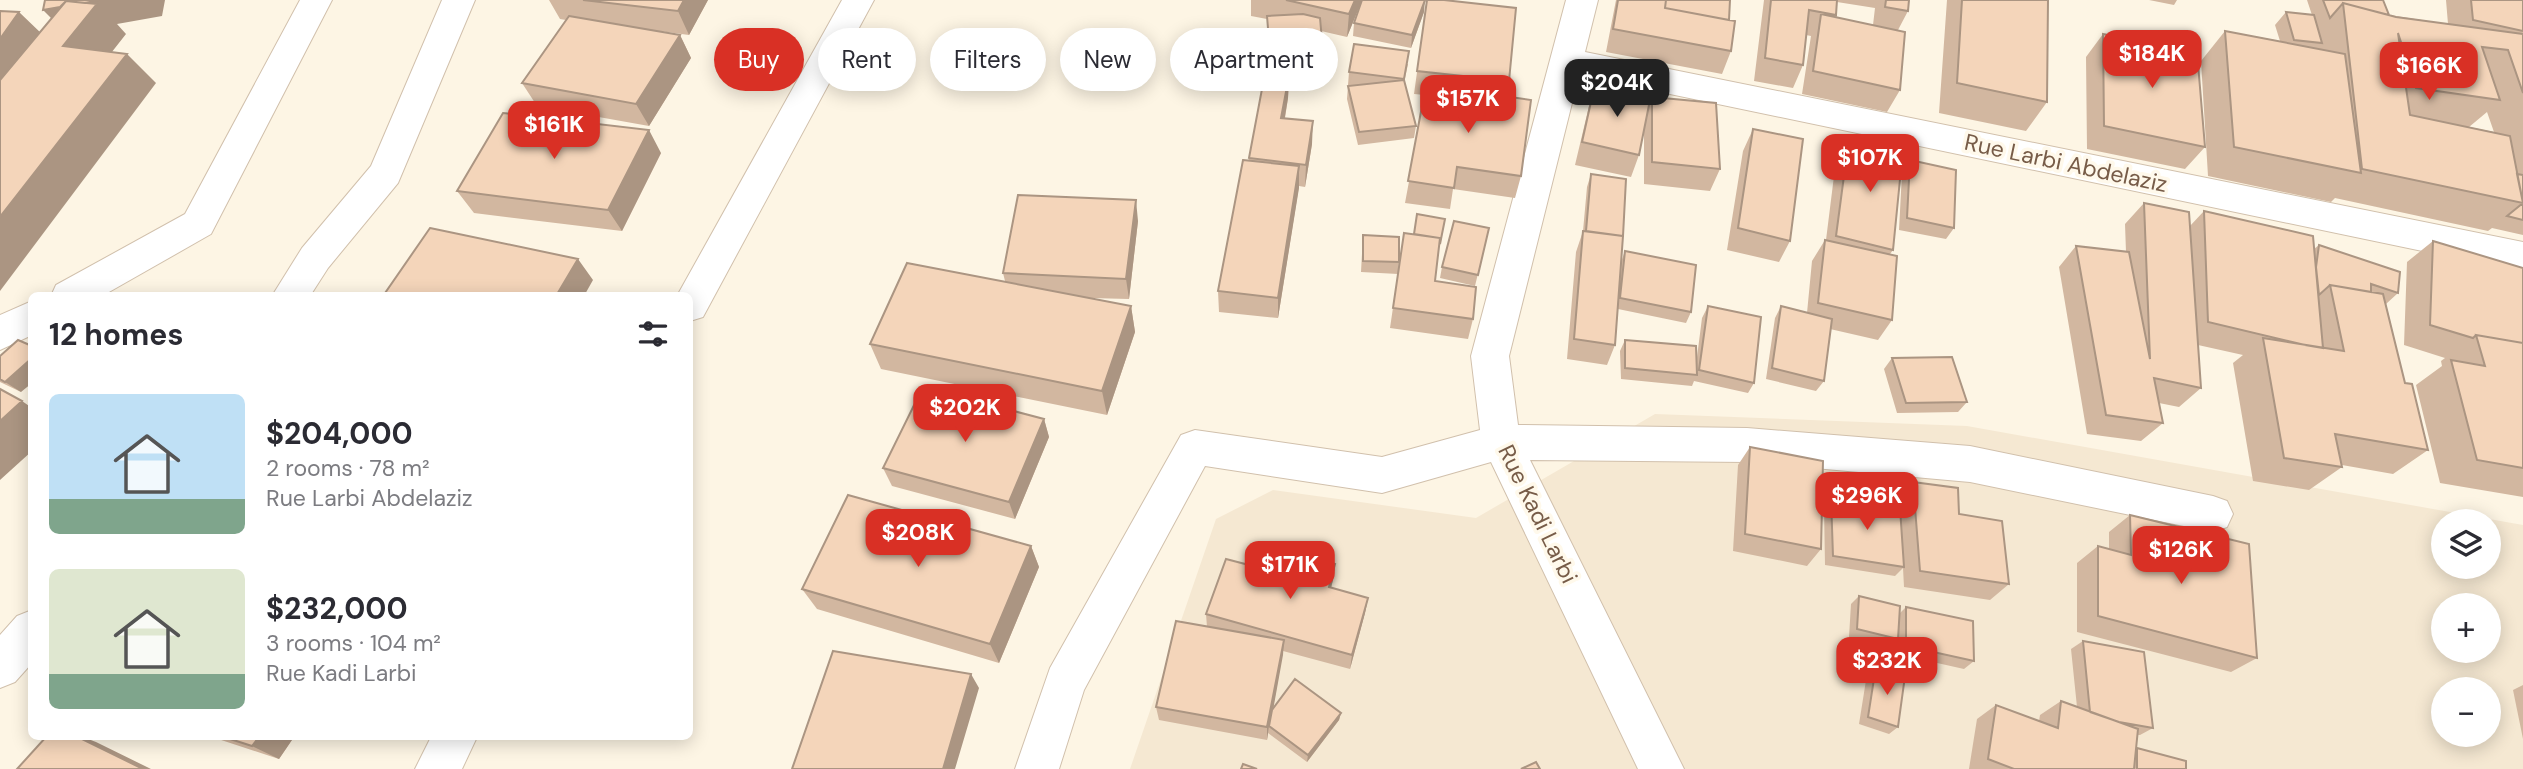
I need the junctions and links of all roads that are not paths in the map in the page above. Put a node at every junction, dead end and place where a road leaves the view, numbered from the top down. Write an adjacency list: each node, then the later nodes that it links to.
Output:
1 (316, 0): 7 (street)
2 (459, 0): 8 (street)
3 (858, 0): 9 (street)
4 (1582, 0): 5 (street, Rue Kadi Larbi)
5 (1569, 61): 6 (street, Rue Larbi Abdelaziz); 12 (street, Rue Kadi Larbi)
6 (2523, 257)
7 (76, 292)
8 (293, 292)
9 (693, 301)
10 (28, 318): 11 (street)
11 (0, 334)
12 (1501, 442): 13 (street); 18 (street); 19 (street, Rue Kadi Larbi)
13 (2213, 514)
14 (28, 635): 15 (street)
15 (0, 667)
16 (453, 740): 17 (street)
17 (437, 769)
18 (1037, 769)
19 (1662, 769)

